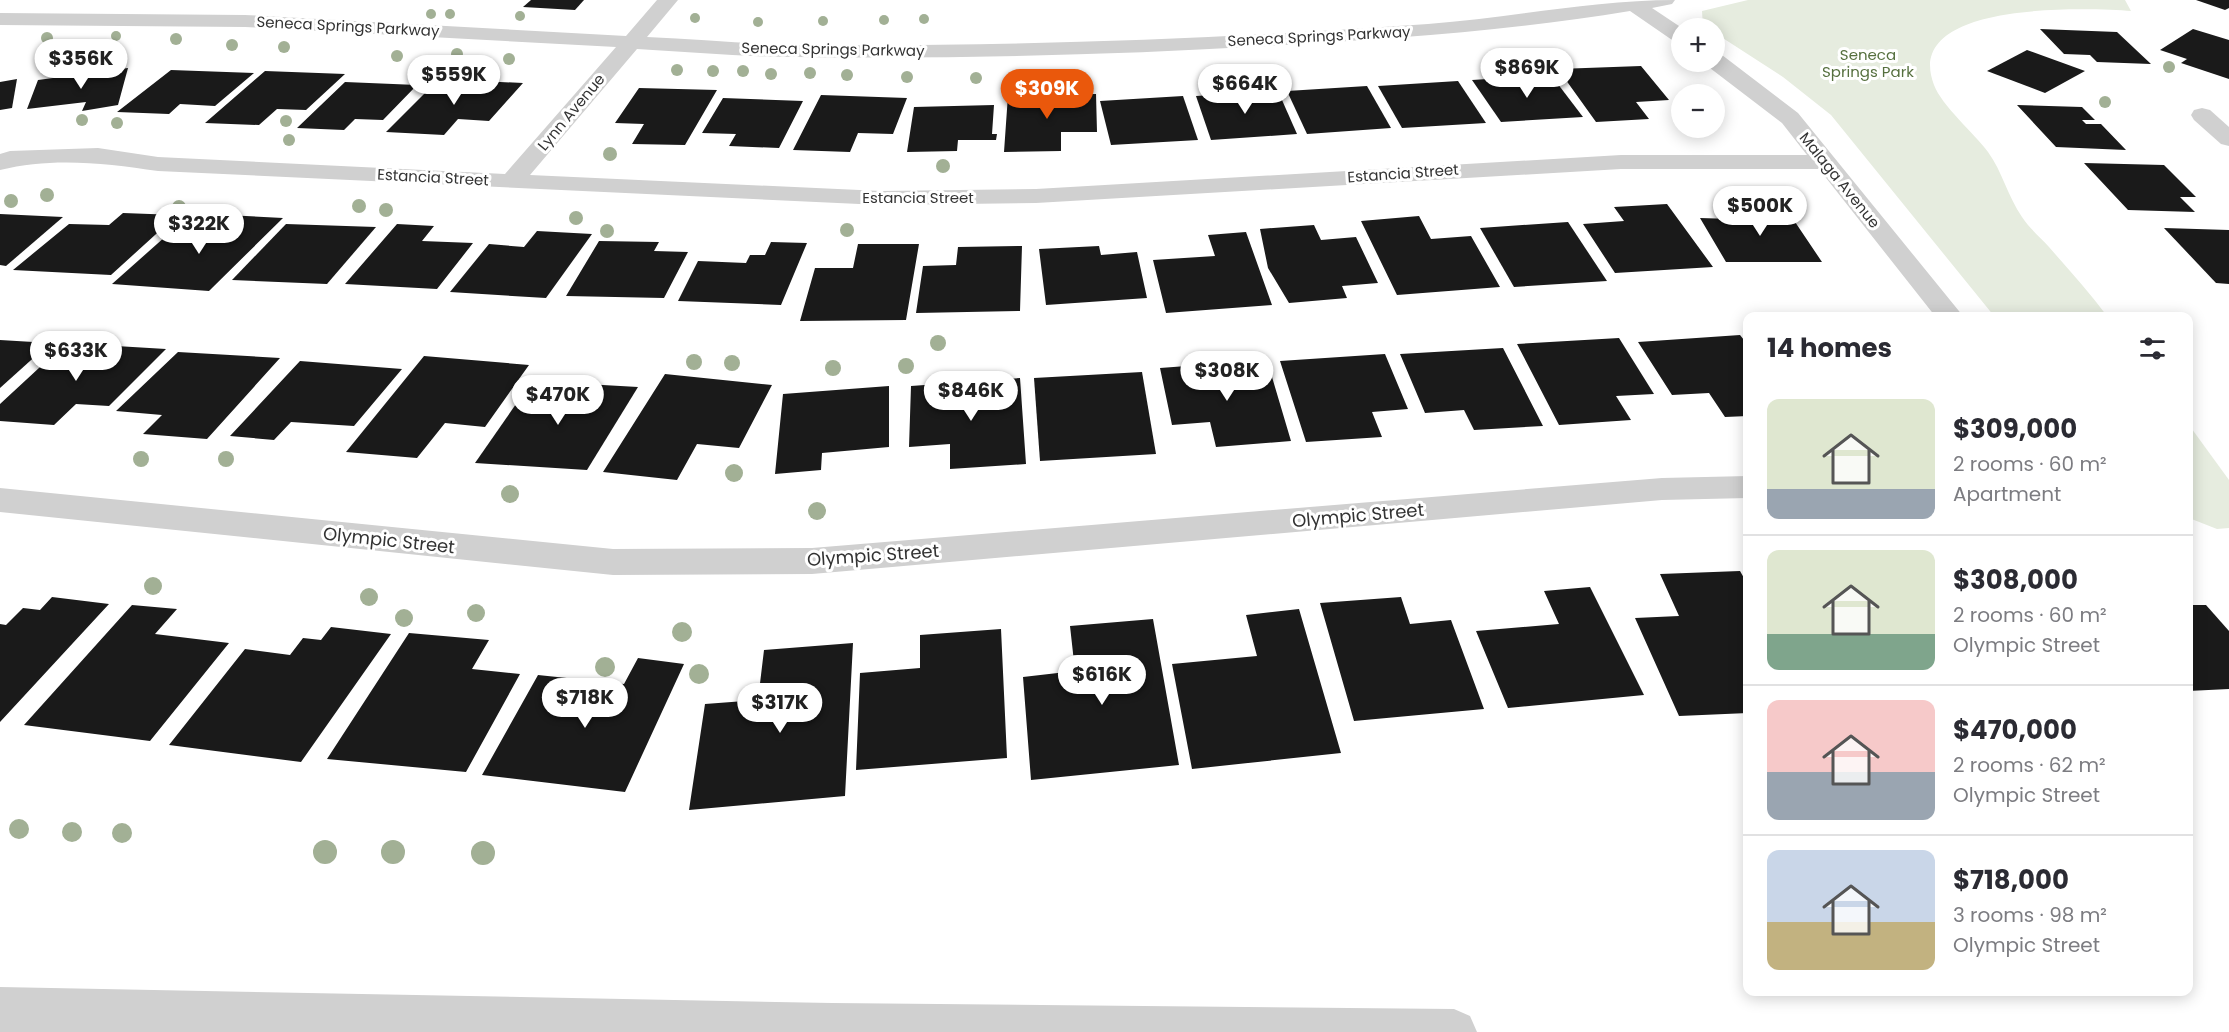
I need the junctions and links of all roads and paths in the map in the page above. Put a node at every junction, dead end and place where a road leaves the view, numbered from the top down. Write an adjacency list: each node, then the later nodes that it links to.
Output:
1 (668, 0): 6 (street, Lynn Avenue)
2 (1665, 0): 3 (street, Seneca Springs Parkway)
3 (1637, 7): 5 (street); 6 (street, Seneca Springs Parkway)
4 (0, 19): 6 (street, Seneca Springs Parkway)
5 (1671, 30)
6 (630, 43): 12 (street, Lynn Avenue)
7 (1725, 68): 11 (street, Malaga Avenue)
8 (2202, 115): 9 (street)
9 (2229, 139)
10 (5, 160): 12 (street, Estancia Street)
11 (1827, 162): 12 (street, Estancia Street); 13 (street, Malaga Avenue)
12 (512, 181)
13 (1946, 312)
14 (1743, 487): 15 (street, Olympic Street)
15 (0, 500)
16 (0, 1010): 17 (street)
17 (1454, 1032)

